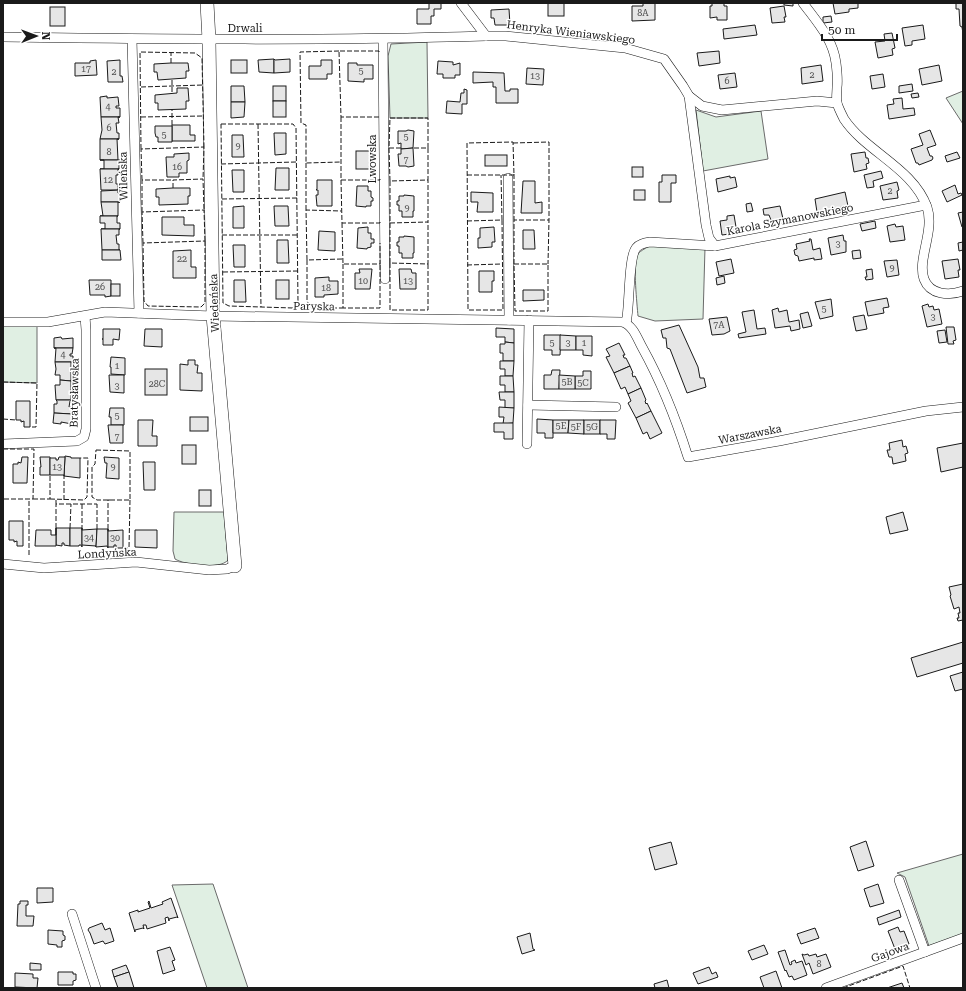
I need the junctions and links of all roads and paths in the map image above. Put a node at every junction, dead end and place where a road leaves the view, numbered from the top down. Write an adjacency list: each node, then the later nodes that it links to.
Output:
1 (207, 3): 8 (street, Wiedeńska)
2 (461, 3): 4 (street)
3 (803, 3): 10 (street)
4 (486, 36): 7 (street, Drwali); 9 (street, Henryka Wieniawskiego)
5 (3, 37): 6 (street, Drwali)
6 (132, 39): 8 (street, Drwali); 16 (street, Wileńska)
7 (383, 39): 8 (street, Drwali); 14 (street, Lwowska)
8 (209, 40): 18 (street, Wiedeńska)
9 (689, 96): 10 (street, Henryka Wieniawskiego); 13 (street, Karola Szymanowskiego)
10 (837, 103): 12 (street)
11 (508, 178): 19 (street)
12 (926, 205): 13 (street, Karola Szymanowskiego); 15 (street)
13 (715, 246): 22 (street)
14 (385, 279)
15 (963, 291)
16 (139, 313): 17 (street, Paryska); 18 (street, Paryska)
17 (85, 316): 21 (street, Paryska); 26 (street, Bratysławska)
18 (213, 316): 19 (street, Paryska); 29 (street, Wiedeńska)
19 (509, 320): 20 (street, Paryska)
20 (529, 320): 22 (street, Paryska); 23 (street)
21 (3, 322)
22 (626, 323): 25 (street, Warszawska)
23 (528, 405): 24 (street); 27 (street)
24 (616, 407)
25 (963, 407)
26 (3, 444)
27 (528, 444)
28 (3, 564): 29 (street, Londyńska)
29 (235, 566)
30 (899, 880): 33 (street)
31 (72, 914): 34 (street)
32 (963, 938): 33 (street, Gajowa)
33 (925, 952): 35 (street, Gajowa)
34 (96, 988)
35 (826, 988)

